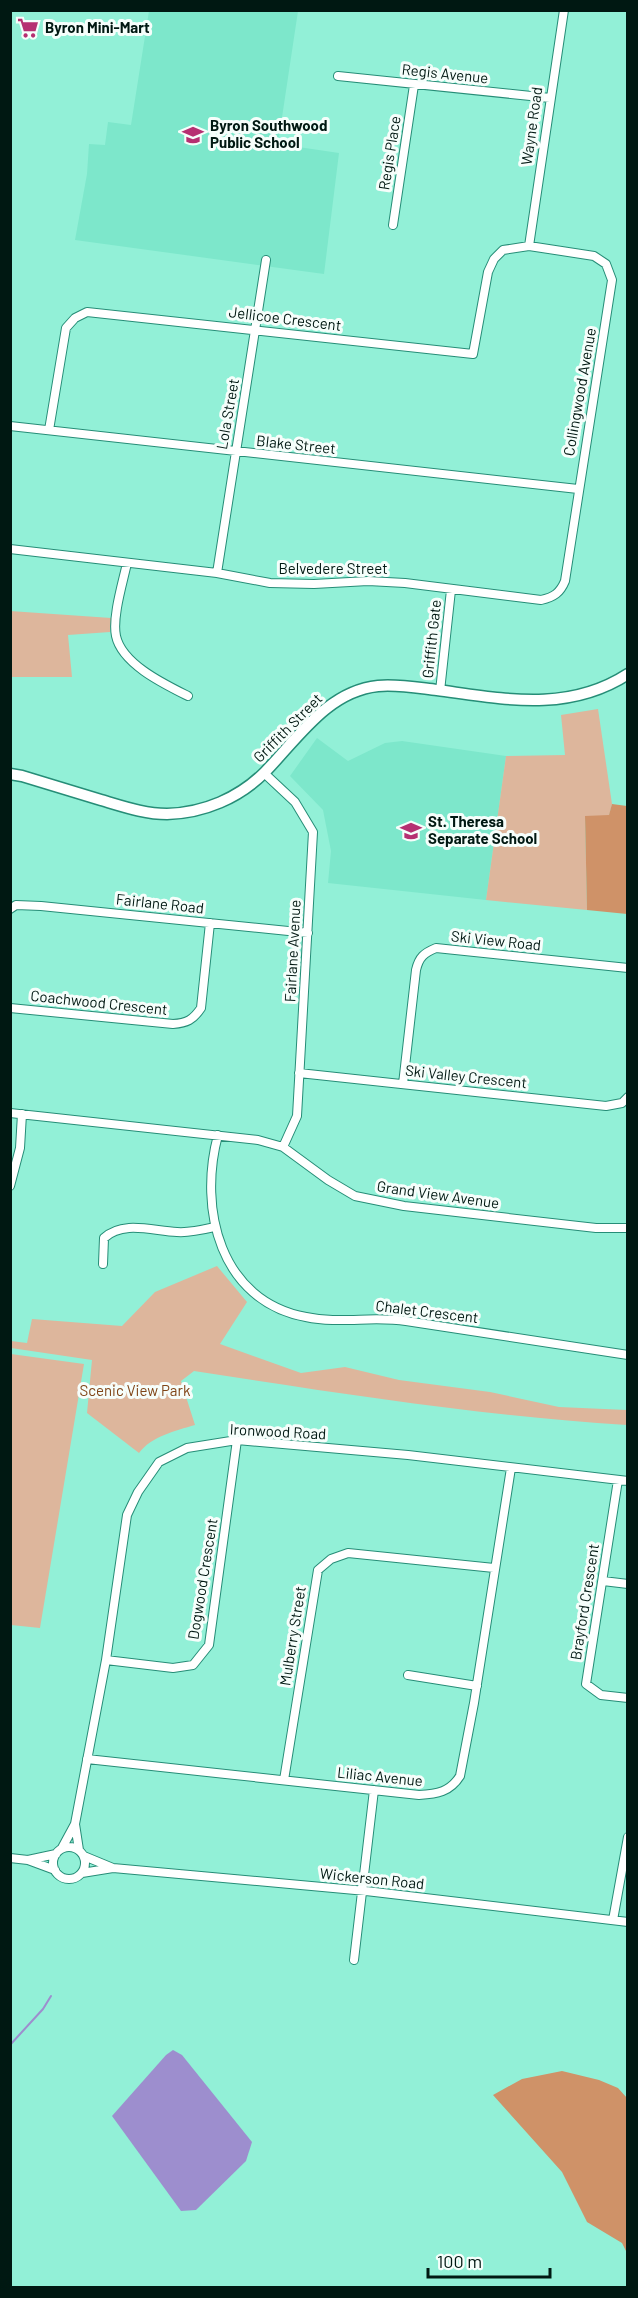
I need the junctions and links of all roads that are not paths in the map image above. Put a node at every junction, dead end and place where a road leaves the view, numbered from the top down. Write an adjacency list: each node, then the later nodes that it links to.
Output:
1 (564, 10): 4 (street, Wayne Road)
2 (338, 76): 3 (street, Regis Avenue)
3 (414, 85): 4 (street, Regis Avenue); 5 (street, Regis Place)
4 (550, 98): 6 (street, Wayne Road)
5 (393, 225)
6 (529, 246): 8 (street, Jellicoe Crescent); 12 (street, Collingwood Avenue)
7 (266, 260): 8 (street, Lola Street)
8 (256, 329): 10 (street, Jellicoe Crescent); 11 (street, Lola Street)
9 (10, 426): 10 (street, Blake Street)
10 (49, 430): 11 (street, Blake Street)
11 (235, 452): 12 (street, Blake Street); 15 (street, Lola Street)
12 (578, 489): 17 (street, Collingwood Avenue)
13 (10, 549): 14 (street, Belvedere Street)
14 (127, 562): 15 (street, Belvedere Street); 20 (street)
15 (216, 573): 16 (street, Belvedere Street)
16 (451, 590): 17 (street, Belvedere Street); 19 (street, Griffith Gate)
17 (549, 598)
18 (627, 674): 19 (street, Griffith Street)
19 (440, 691): 21 (street, Griffith Street)
20 (188, 696)
21 (264, 773): 22 (street, Griffith Street); 25 (street, Fairlane Avenue)
22 (10, 774)
23 (10, 909): 24 (street, Fairlane Road)
24 (210, 923): 25 (street, Fairlane Road); 27 (street, Coachwood Crescent)
25 (308, 933): 28 (street, Fairlane Avenue)
26 (627, 968): 29 (street, Ski View Road)
27 (10, 1008)
28 (299, 1073): 29 (street, Ski Valley Crescent); 34 (street, Fairlane Avenue)
29 (403, 1084): 30 (street, Ski Valley Crescent)
30 (627, 1097)
31 (10, 1113): 32 (street, Grand View Avenue)
32 (22, 1114): 33 (street, Grand View Avenue); 35 (street)
33 (218, 1135): 34 (street, Grand View Avenue); 36 (street, Chalet Crescent)
34 (283, 1147): 37 (street, Grand View Avenue)
35 (10, 1186)
36 (214, 1227): 38 (street); 39 (street, Chalet Crescent)
37 (627, 1228)
38 (103, 1264)
39 (627, 1355)
40 (237, 1440): 41 (street, Ironwood Road); 46 (street, Ironwood Road); 46 (street, Dogwood Crescent)
41 (511, 1468): 42 (street, Ironwood Road); 43 (street, Liliac Avenue)
42 (623, 1480): 44 (street, Brayford Crescent)
43 (494, 1568): 48 (street, Liliac Avenue); 51 (street, Mulberry Street)
44 (603, 1581): 45 (street); 49 (street, Brayford Crescent)
45 (627, 1584)
46 (106, 1660): 50 (street, Ironwood Road)
47 (408, 1675): 48 (street)
48 (477, 1686): 52 (street, Liliac Avenue)
49 (627, 1698)
50 (87, 1760): 51 (street, Liliac Avenue); 53 (street, Ironwood Road)
51 (284, 1780): 52 (street, Liliac Avenue)
52 (374, 1790): 62 (street)
53 (75, 1824): 55 (street, Ironwood Road); 56 (street, Ironwood Road)
54 (627, 1837): 63 (street)
55 (59, 1851): 56 (street); 58 (street); 60 (street)
56 (81, 1853): 59 (street, Wickerson Road); 61 (street)
57 (10, 1858): 58 (street)
58 (27, 1860): 60 (street)
59 (114, 1868): 61 (street, Wickerson Road); 62 (street, Wickerson Road)
60 (54, 1870): 61 (street)
61 (82, 1873)
62 (362, 1891): 63 (street, Wickerson Road); 65 (street)
63 (613, 1920): 64 (street, Wickerson Road)
64 (627, 1922)
65 (354, 1960)

